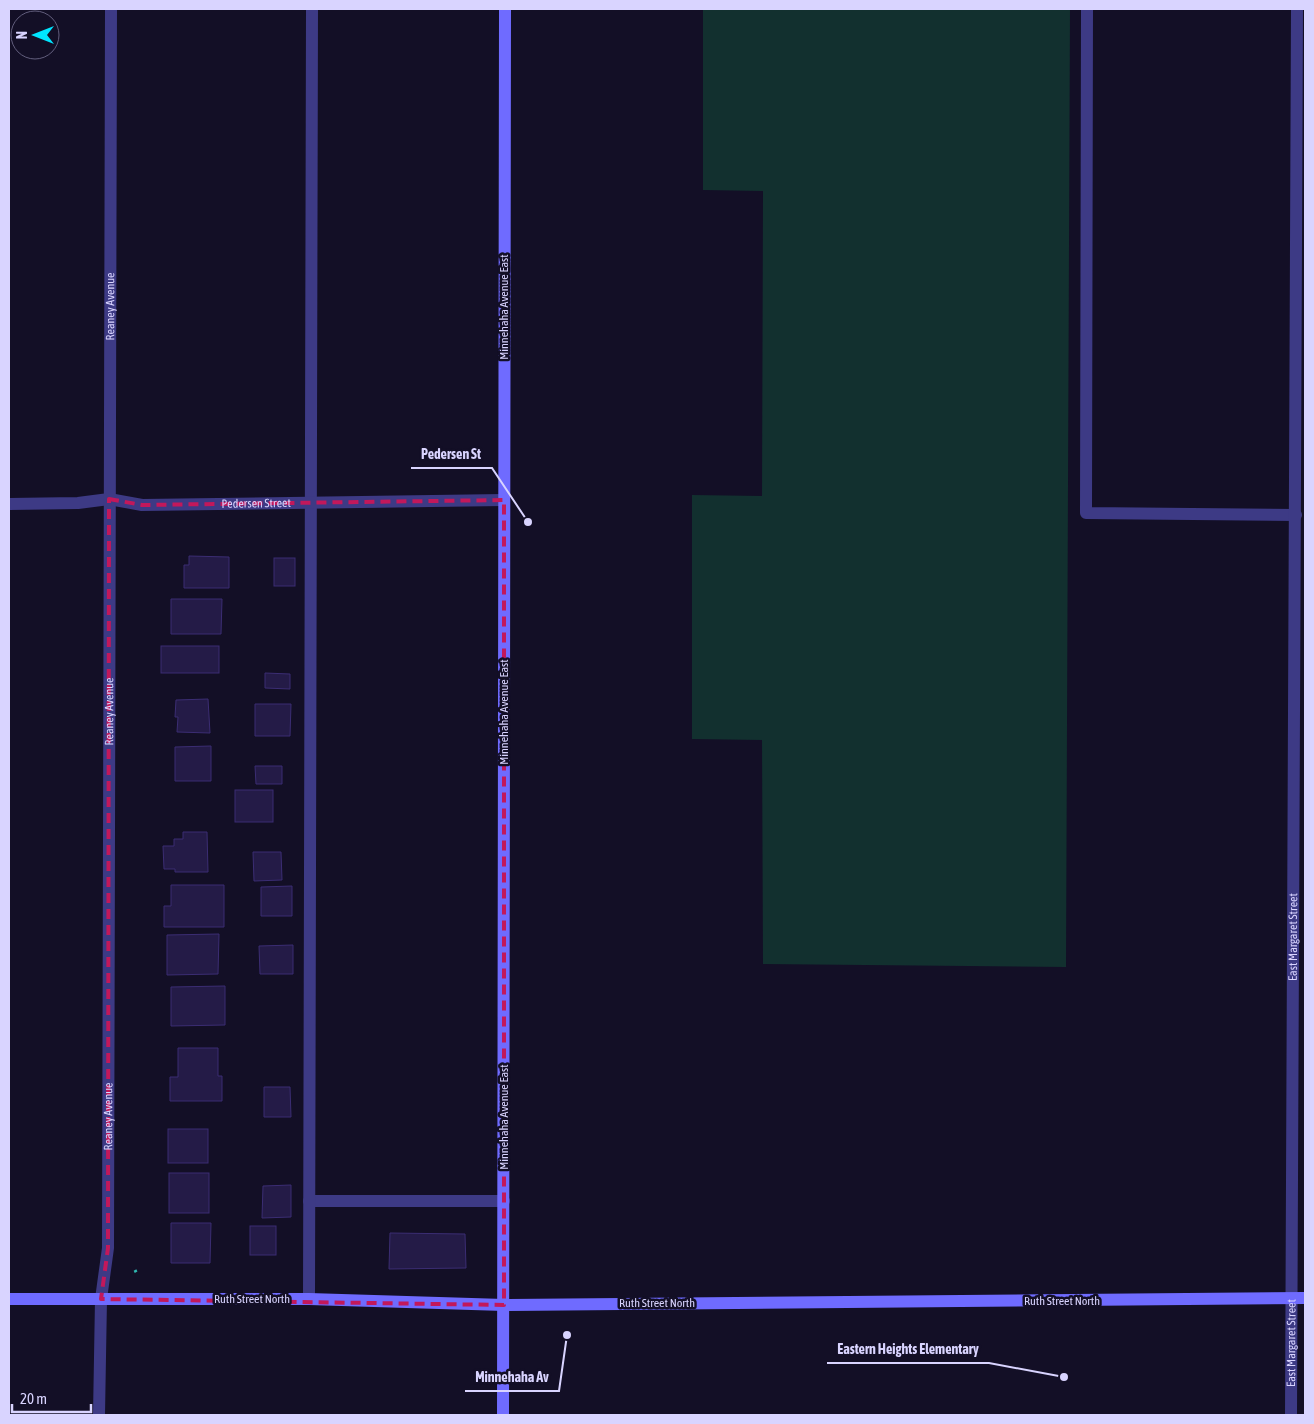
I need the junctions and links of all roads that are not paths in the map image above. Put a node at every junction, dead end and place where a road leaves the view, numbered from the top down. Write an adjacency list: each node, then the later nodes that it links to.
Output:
1 (111, 9): 7 (street, Reaney Avenue)
2 (312, 9): 9 (street)
3 (505, 9): 8 (main road, Minnehaha Avenue East)
4 (1087, 9): 11 (street)
5 (1297, 9): 6 (street, East Margaret Street)
6 (1300, 443): 11 (street, East Margaret Street)
7 (110, 499): 9 (street, Pedersen Street); 10 (street, Pedersen Street); 16 (street, Reaney Avenue)
8 (504, 500): 9 (street, Pedersen Street); 13 (main road, Minnehaha Avenue East)
9 (312, 503): 12 (street)
10 (9, 504)
11 (1296, 515): 14 (street, East Margaret Street)
12 (308, 1201): 13 (street); 17 (street)
13 (504, 1201): 18 (main road, Minnehaha Avenue East)
14 (1299, 1298): 18 (main road, Ruth Street North); 21 (street, East Margaret Street)
15 (9, 1299): 16 (main road, Ruth Street North)
16 (101, 1299): 17 (main road, Ruth Street North); 19 (street, Reaney Avenue)
17 (309, 1299): 18 (main road, Ruth Street North)
18 (504, 1305): 20 (main road, Minnehaha Avenue East)
19 (99, 1415)
20 (503, 1415)
21 (1291, 1415)

